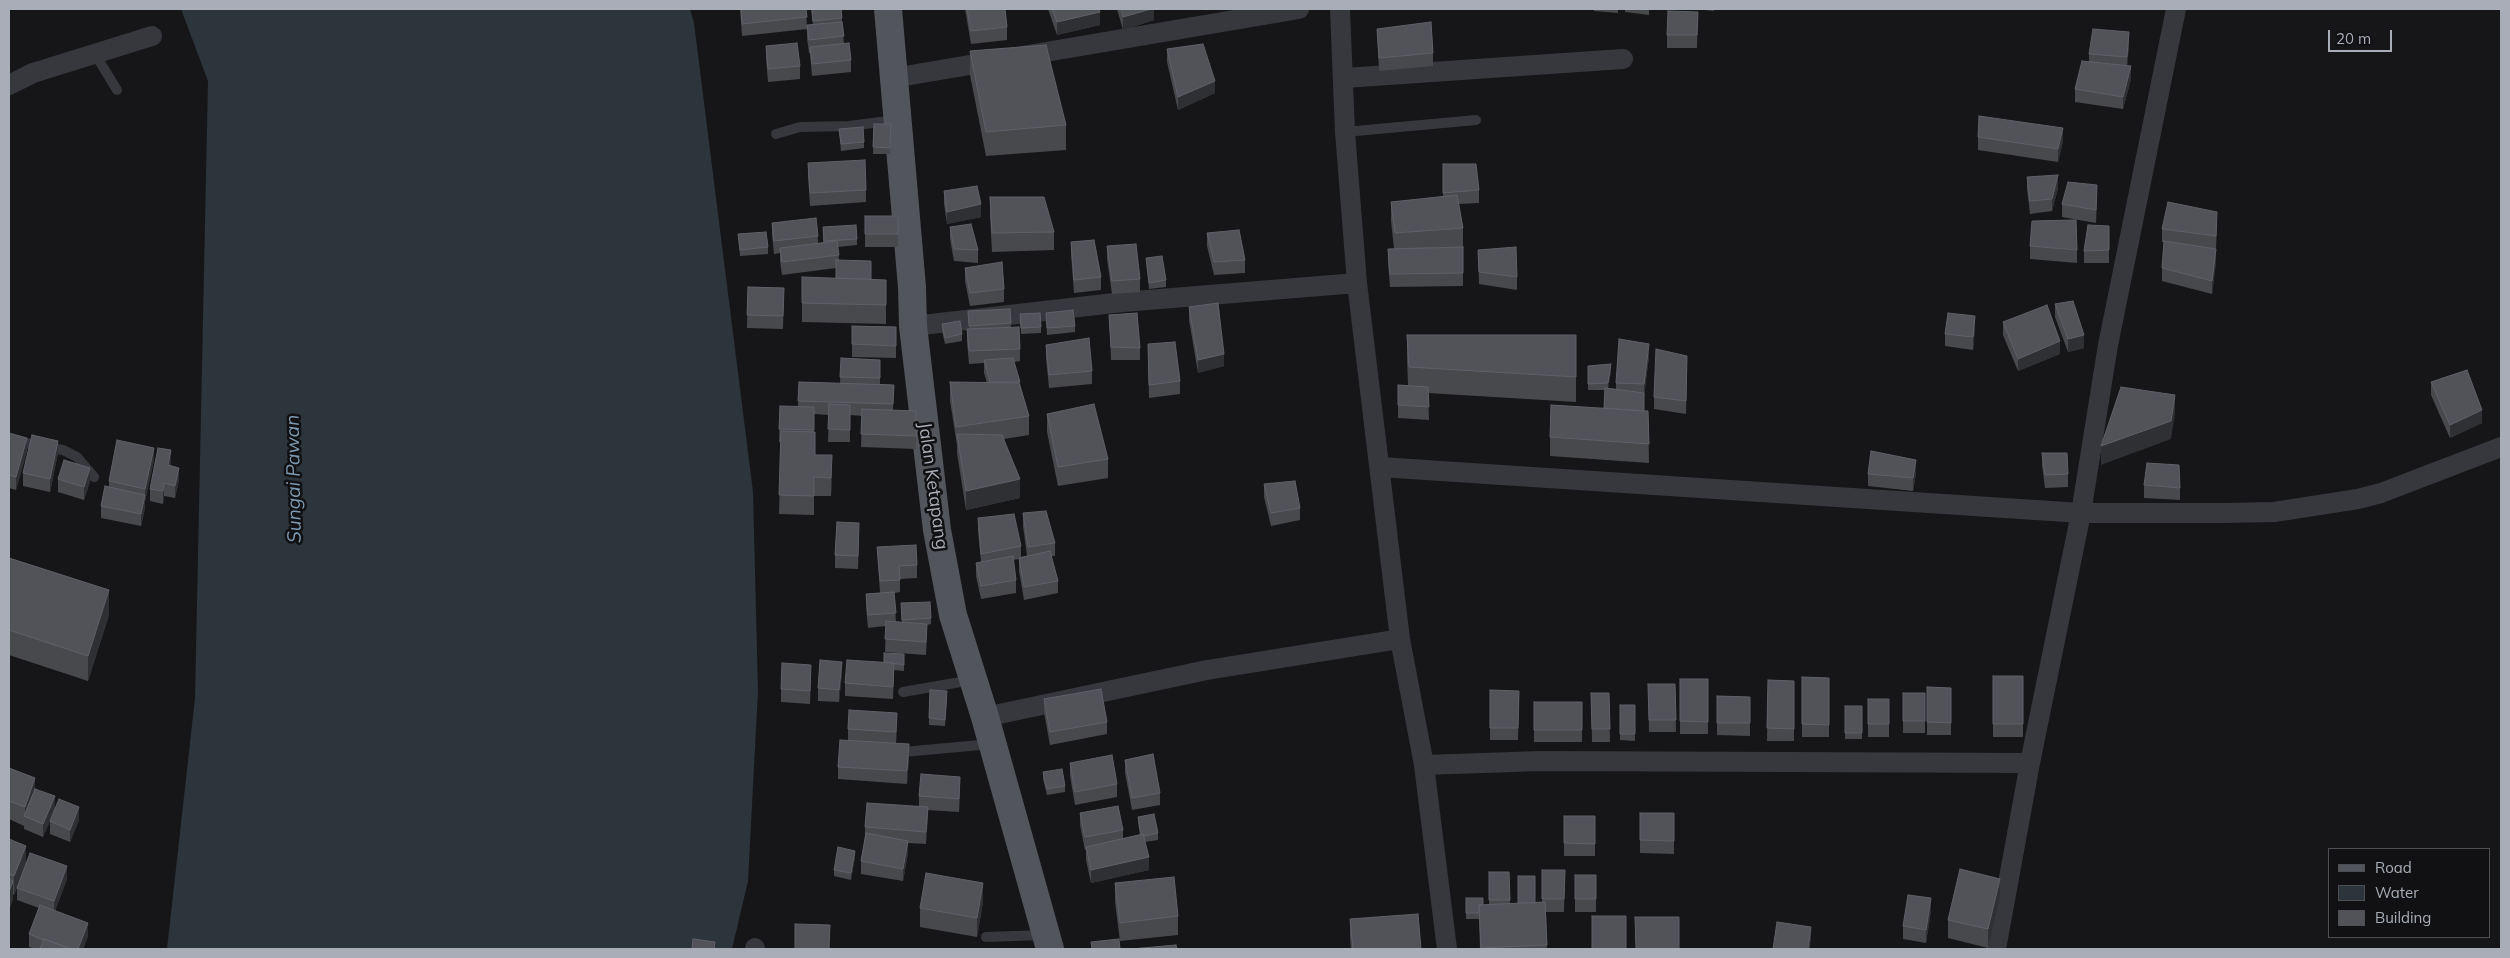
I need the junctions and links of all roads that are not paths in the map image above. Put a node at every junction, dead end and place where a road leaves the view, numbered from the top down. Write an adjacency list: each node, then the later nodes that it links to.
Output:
1 (888, 9): 8 (main road, Jalan Ketapang)
2 (1299, 9): 8 (street)
3 (1340, 9): 9 (street)
4 (2176, 9): 22 (street)
5 (152, 36): 6 (street)
6 (95, 54): 10 (street); 11 (lane)
7 (1623, 59): 9 (street)
8 (893, 78): 12 (main road, Jalan Ketapang)
9 (1344, 78): 14 (street)
10 (9, 84)
11 (117, 90)
12 (897, 120): 15 (lane); 17 (main road, Jalan Ketapang)
13 (1476, 120): 14 (lane)
14 (1345, 132): 16 (street)
15 (776, 134)
16 (1357, 283): 17 (street); 20 (street)
17 (913, 326): 24 (main road, Jalan Ketapang)
18 (9, 440): 21 (lane)
19 (2501, 447): 22 (street)
20 (1380, 467): 22 (street); 23 (street)
21 (94, 477)
22 (2081, 513): 29 (street)
23 (1400, 639): 26 (street); 30 (street)
24 (974, 680): 25 (lane); 26 (main road, Jalan Ketapang)
25 (902, 692)
26 (985, 717): 27 (main road, Jalan Ketapang)
27 (992, 744): 28 (lane); 32 (main road, Jalan Ketapang)
28 (903, 752)
29 (2030, 763): 30 (street); 34 (street)
30 (1424, 765): 33 (street)
31 (986, 937): 32 (lane)
32 (1048, 942)
33 (1447, 949)
34 (1996, 949)

